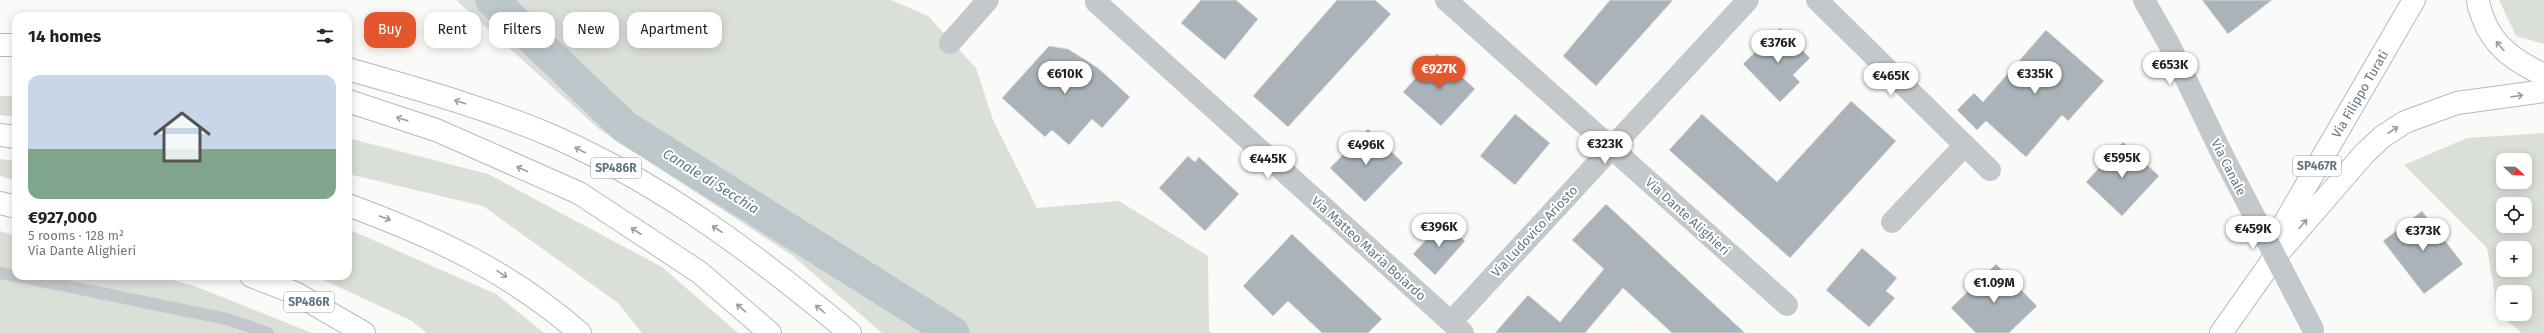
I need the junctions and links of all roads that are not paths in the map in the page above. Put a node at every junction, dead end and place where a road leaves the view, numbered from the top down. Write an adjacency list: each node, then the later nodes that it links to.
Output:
1 (988, 0): 9 (street)
2 (1446, 0): 19 (street, Via Dante Alighieri)
3 (1748, 0): 19 (street, Via Ludovico Ariosto)
4 (1817, 0): 18 (street)
5 (2144, 0): 32 (street, Via Canale, bridge)
6 (2414, 0): 37 (main road, Via Filippo Turati / SP467R)
7 (2478, 0): 13 (main road, one-way to 7)
8 (1096, 2): 30 (street, Via Matteo Maria Boiardo)
9 (950, 43)
10 (0, 45): 11 (main road)
11 (12, 45)
12 (352, 70): 36 (main road, SP486R, one-way to 12)
13 (2544, 74)
14 (2544, 91): 37 (main road, one-way to 14)
15 (352, 102): 35 (main road, one-way to 15)
16 (0, 135): 17 (main road)
17 (12, 136)
18 (1965, 145): 20 (street); 24 (street)
19 (1612, 148): 29 (street, Via Dante Alighieri); 30 (street, Via Ludovico Ariosto)
20 (1990, 170)
21 (0, 203): 22 (main road)
22 (12, 206)
23 (352, 206): 34 (main road, one-way to 34)
24 (1892, 222)
25 (0, 273): 26 (lane)
26 (12, 275)
27 (36, 280): 33 (lane)
28 (262, 280): 31 (main road, SP486R)
29 (1787, 305)
30 (1457, 327)
31 (357, 331)
32 (2314, 331)
33 (268, 333)
34 (580, 333)
35 (770, 333)
36 (850, 333)
37 (2221, 333)

